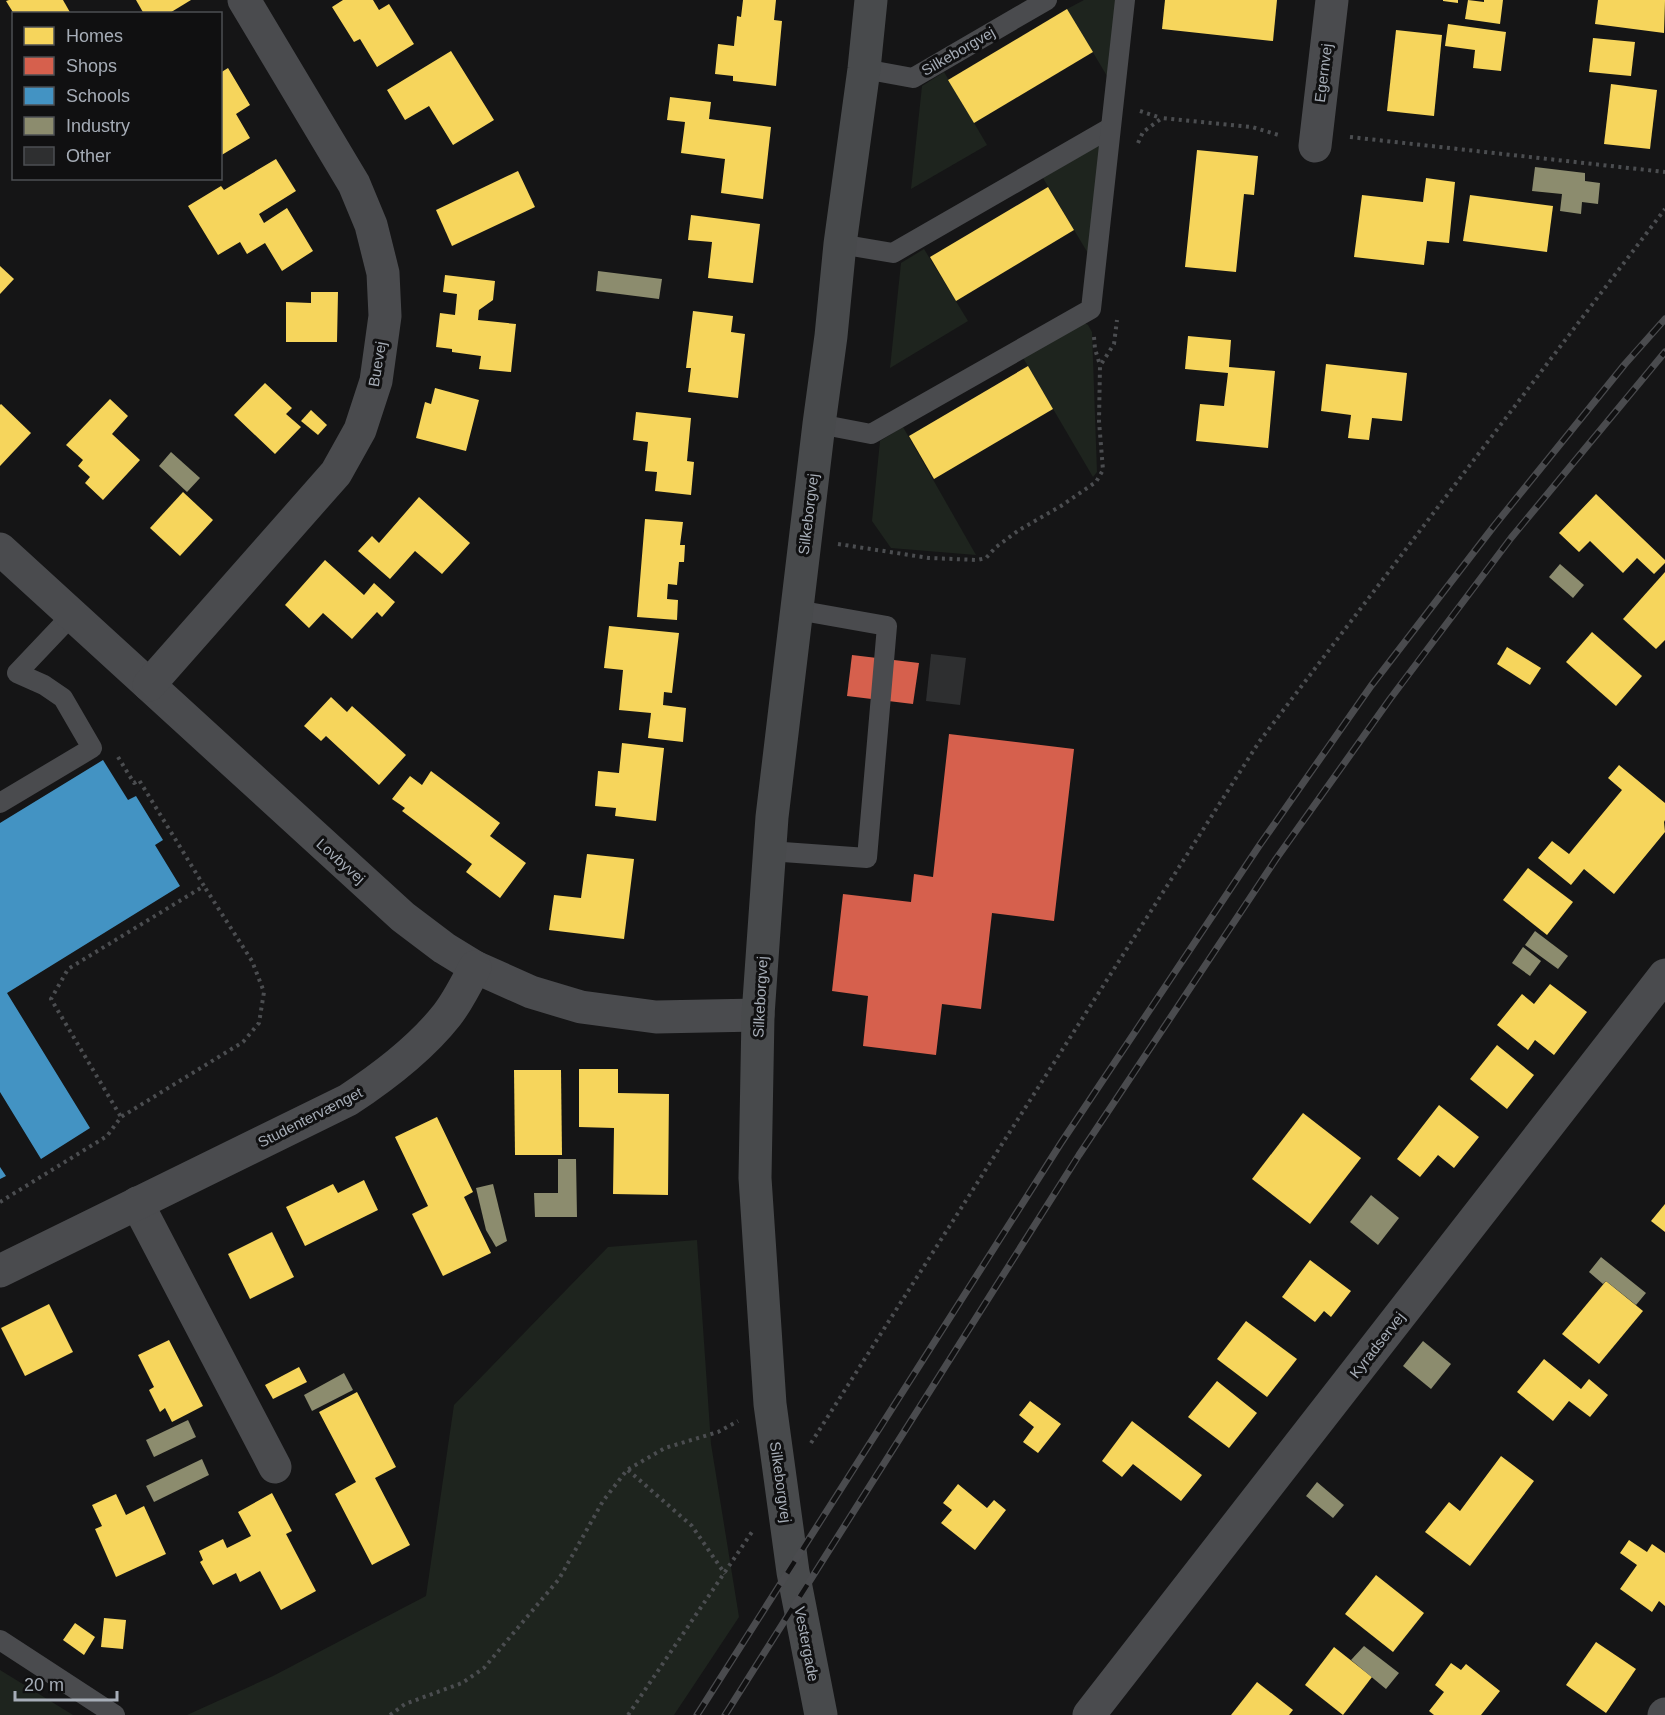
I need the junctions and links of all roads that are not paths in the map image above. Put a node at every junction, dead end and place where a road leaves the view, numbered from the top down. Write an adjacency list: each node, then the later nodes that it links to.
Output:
1 (244, 0): 14 (street, Buevej)
2 (872, 0): 6 (main road, Silkeborgvej)
3 (1047, 0): 6 (lane, Silkeborgvej)
4 (1125, 0): 7 (lane)
5 (1332, 0): 8 (street, Egernvej)
6 (864, 69): 9 (main road, Silkeborgvej)
7 (1110, 128): 9 (lane); 10 (lane)
8 (1315, 146)
9 (840, 244): 10 (main road, Silkeborgvej)
10 (819, 424): 12 (main road, Silkeborgvej)
11 (0, 549): 13 (street, Lovbyvej)
12 (797, 610): 16 (main road, Silkeborgvej); 16 (lane)
13 (72, 615): 14 (street, Lovbyvej); 15 (lane)
14 (149, 685): 17 (street, Lovbyvej)
15 (0, 803)
16 (769, 850): 19 (main road, Silkeborgvej)
17 (476, 967): 19 (street, Lovbyvej); 20 (street, Studentervænget)
18 (1665, 975): 27 (street, Kyradservej)
19 (758, 1015): 23 (main road, Silkeborgvej)
20 (137, 1203): 21 (street, Studentervænget); 22 (street)
21 (0, 1271)
22 (274, 1467)
23 (793, 1572): 25 (main road, Vestergade)
24 (0, 1640): 26 (lane)
25 (818, 1700)
26 (115, 1715)
27 (1089, 1715)

